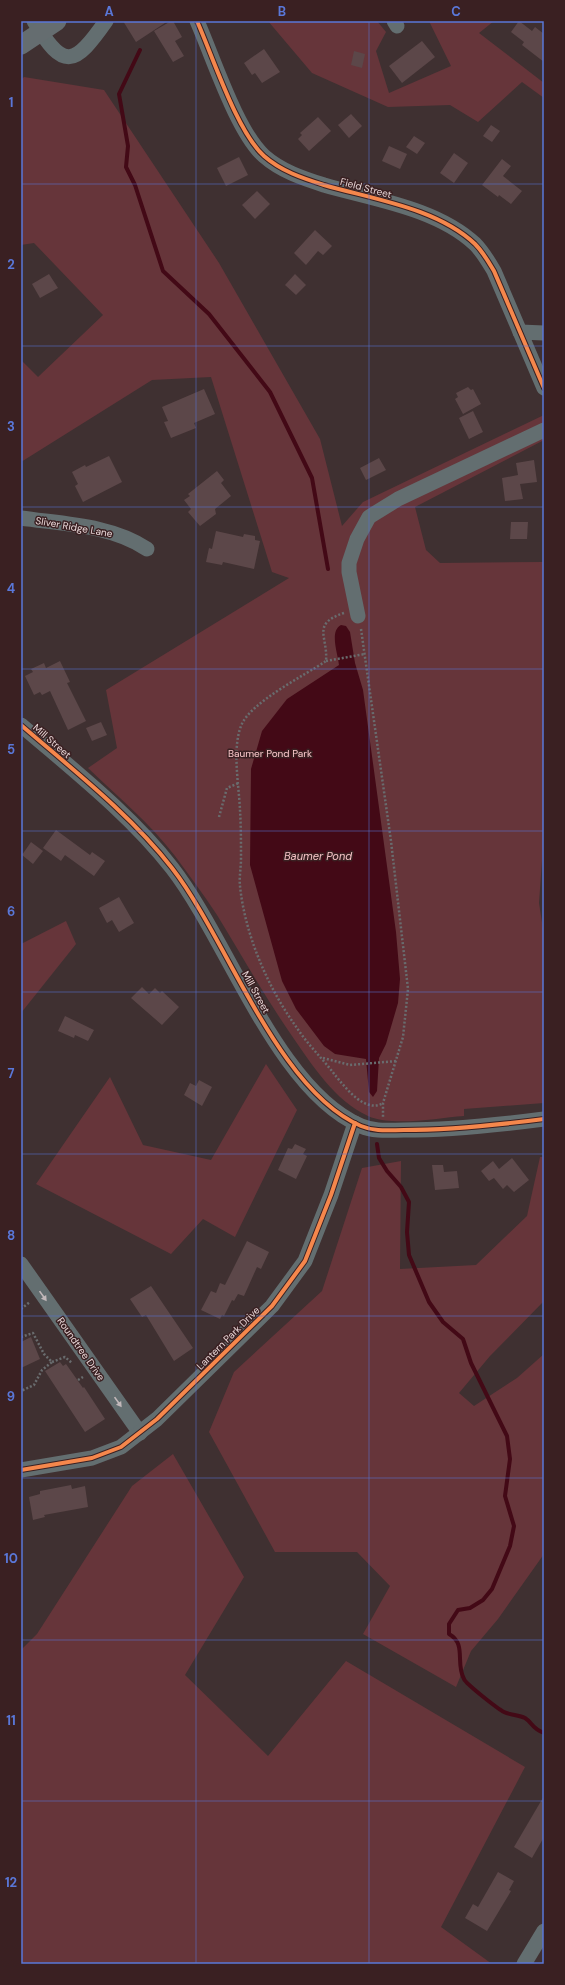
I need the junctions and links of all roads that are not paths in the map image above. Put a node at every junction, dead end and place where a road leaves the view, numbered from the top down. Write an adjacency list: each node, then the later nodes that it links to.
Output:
1 (57, 21): 4 (main road)
2 (106, 21): 4 (street)
3 (197, 21): 6 (street, Field Street)
4 (37, 26): 5 (main road)
5 (21, 45)
6 (520, 332): 7 (street); 8 (street, Field Street)
7 (544, 332)
8 (544, 388)
9 (544, 430): 12 (street)
10 (21, 518): 11 (street, Sliver Ridge Lane)
11 (147, 549)
12 (357, 613)
13 (21, 725): 15 (street, Mill Street)
14 (544, 1119): 15 (street, Mill Street)
15 (355, 1123): 17 (street, Lantern Park Drive)
16 (21, 1264): 17 (street, Roundtree Drive, one-way to 17)
17 (140, 1433): 18 (street, Lantern Park Drive)
18 (21, 1470)
19 (544, 1931): 20 (street)
20 (524, 1964)

